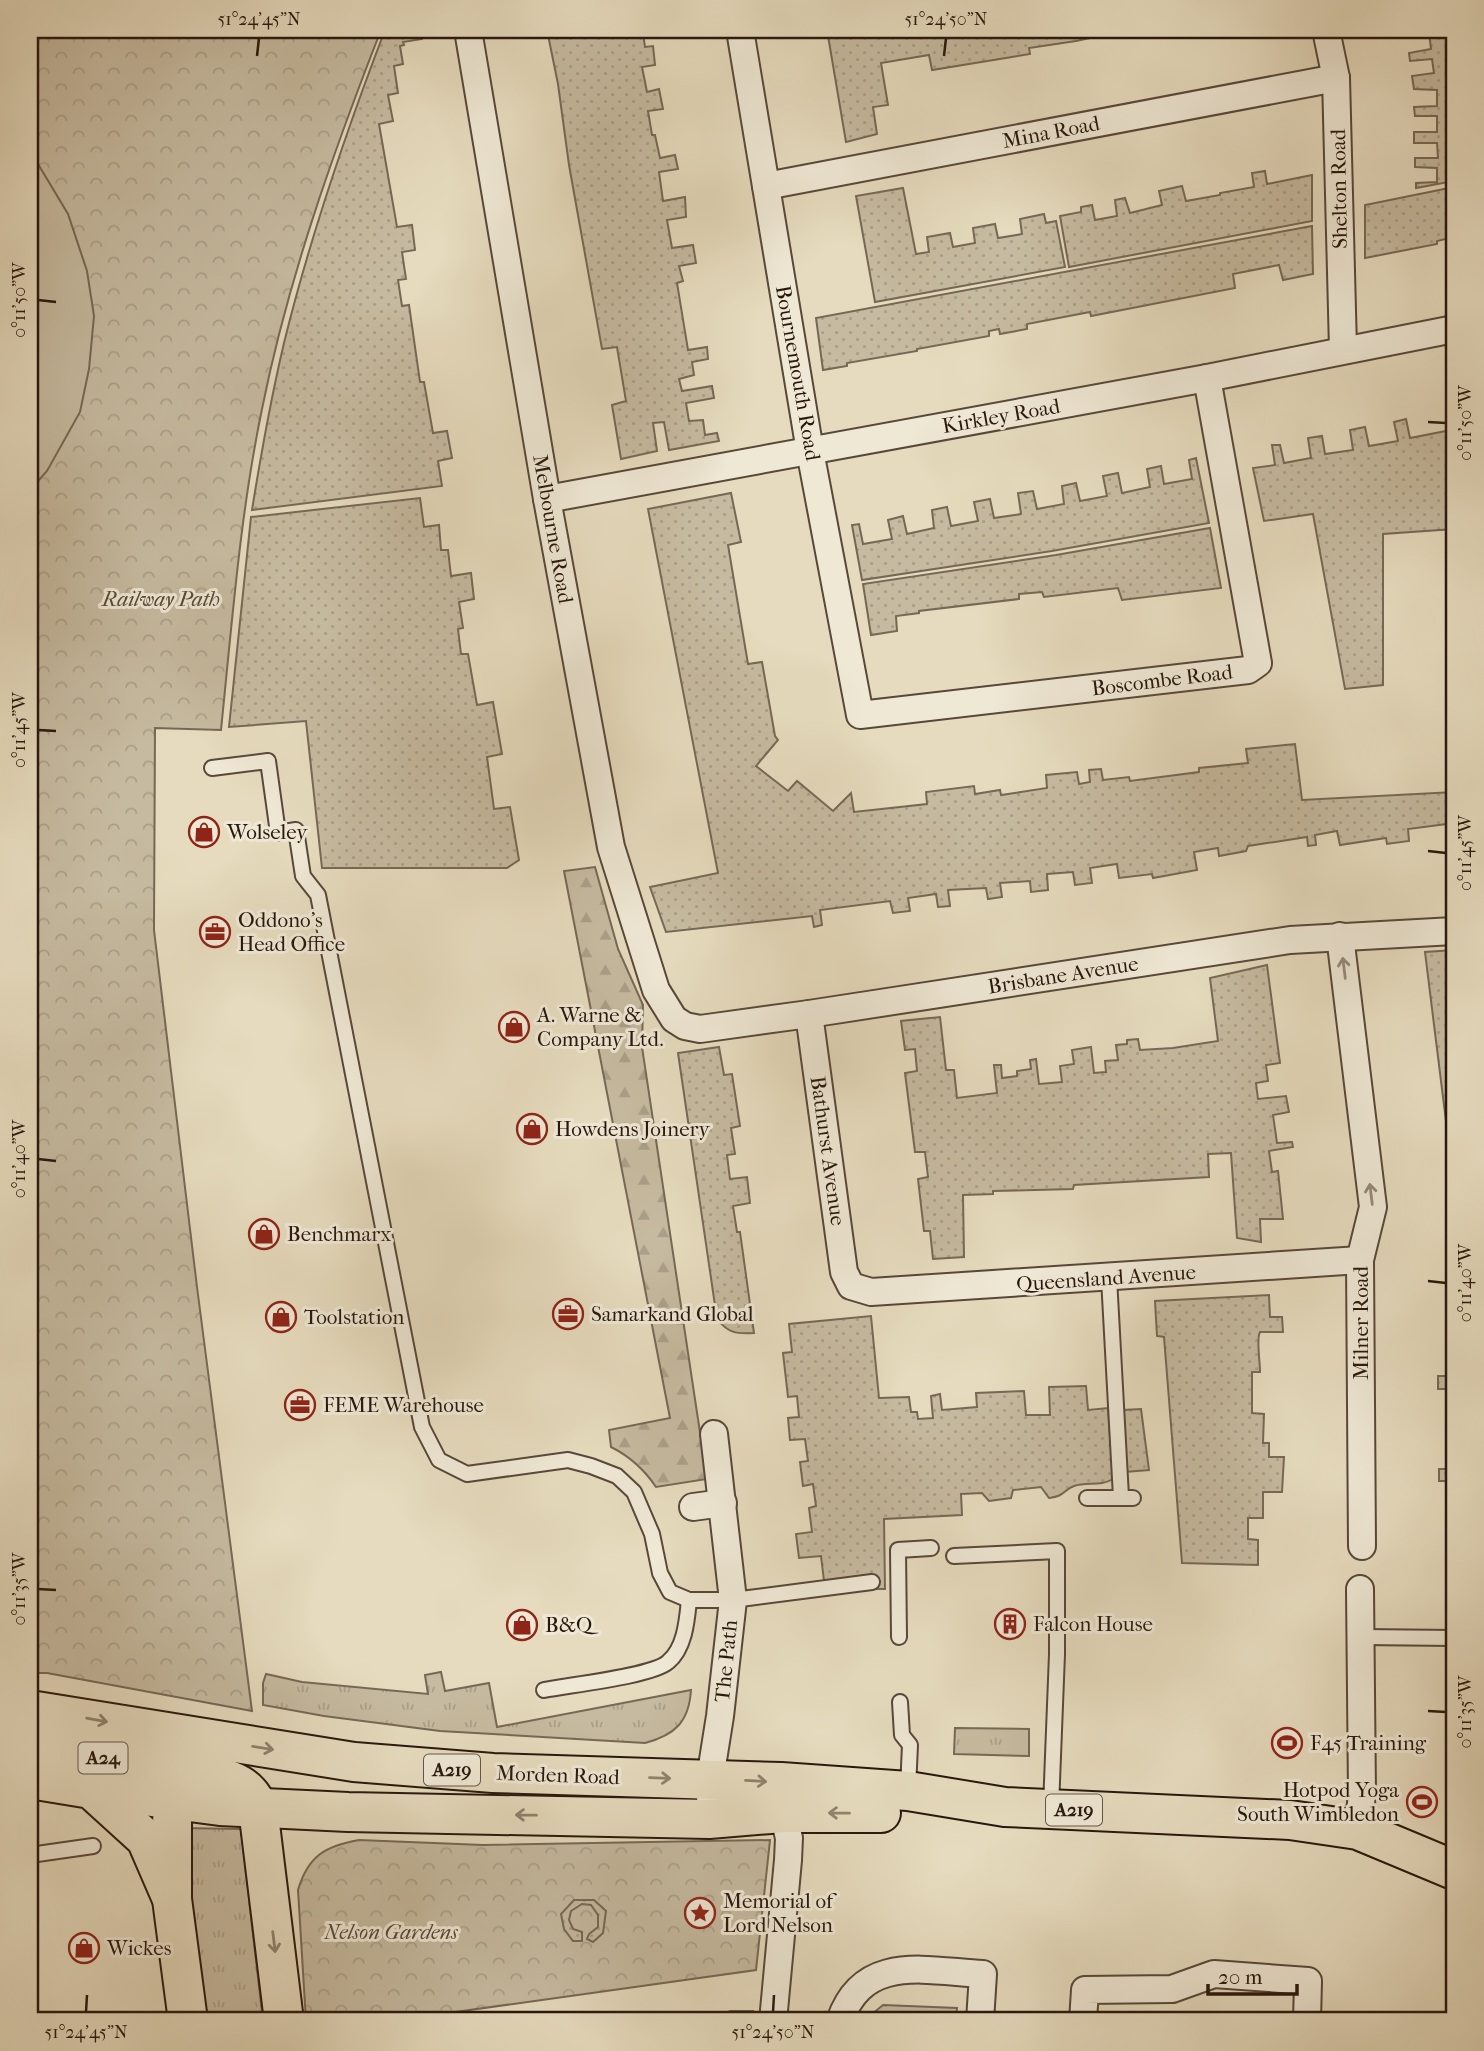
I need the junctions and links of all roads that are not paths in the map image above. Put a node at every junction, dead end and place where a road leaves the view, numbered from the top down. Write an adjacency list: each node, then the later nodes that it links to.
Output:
1 (468, 30): 10 (street, Melbourne Road)
2 (740, 30): 5 (street, Bournemouth Road)
3 (1326, 30): 4 (street, Shelton Road)
4 (1336, 78): 5 (street, Mina Road); 7 (street, Shelton Road)
5 (766, 186): 9 (street, Bournemouth Road)
6 (1454, 329): 7 (street, Kirkley Road)
7 (1343, 349): 8 (street, Kirkley Road)
8 (1207, 378): 9 (street, Kirkley Road); 11 (street, Boscombe Road)
9 (810, 450): 10 (street, Kirkley Road); 11 (street, Bournemouth Road)
10 (547, 499): 16 (street, Melbourne Road)
11 (860, 715)
12 (212, 768): 29 (lane)
13 (1454, 931): 14 (street, Brisbane Avenue)
14 (1340, 936): 15 (street, Brisbane Avenue); 17 (street, Milner Road, one-way to 14)
15 (809, 1014): 16 (street, Brisbane Avenue); 19 (street, Bathurst Avenue)
16 (674, 1018)
17 (1360, 1260): 18 (street, Queensland Avenue); 24 (street, Milner Road)
18 (1109, 1278): 19 (street, Queensland Avenue); 21 (lane)
19 (851, 1286)
20 (714, 1434): 22 (street, The Path)
21 (1087, 1498)
22 (723, 1503): 23 (street); 30 (street, The Path)
23 (693, 1507)
24 (1362, 1546)
25 (931, 1548): 31 (lane)
26 (954, 1556): 45 (lane)
27 (872, 1582): 30 (lane)
28 (1360, 1589): 32 (street)
29 (689, 1600): 30 (lane); 34 (lane)
30 (733, 1600): 40 (street, The Path)
31 (899, 1637)
32 (1361, 1637): 33 (lane); 48 (street)
33 (1454, 1637)
34 (544, 1690)
35 (901, 1702): 42 (lane)
36 (30, 1710): 38 (main road, Morden Road / A219, one-way to 38)
37 (30, 1746): 38 (main road, Morden Road / A24)
38 (182, 1769): 40 (main road, Morden Road / A219, one-way to 40); 41 (main road, Morden Road / A219); 44 (main road, Morden Road / A24); 52 (main road)
39 (30, 1779): 41 (main road, Morden Road / A24)
40 (710, 1779): 42 (main road, Morden Road / A219, one-way to 42); 47 (street, The Path)
41 (91, 1788): 52 (main road, A24)
42 (908, 1791): 43 (main road, Morden Road / A219)
43 (1005, 1807): 45 (main road, Morden Road / A219); 46 (main road, Morden Road / A219, one-way to 46)
44 (258, 1808): 47 (main road, Morden Road / A219, one-way to 44); 54 (main road, one-way to 54)
45 (1051, 1809): 48 (main road, Morden Road / A219)
46 (782, 1813): 47 (main road, Morden Road / A219); 55 (street)
47 (709, 1819)
48 (1358, 1830): 51 (main road, Morden Road / A219)
49 (93, 1846): 50 (lane)
50 (30, 1855)
51 (1454, 1870)
52 (172, 1899): 53 (main road, A24)
53 (188, 2021)
54 (284, 2021)
55 (773, 2021)
56 (840, 2021): 57 (street)
57 (980, 2021)
58 (1083, 2021): 59 (street)
59 (1307, 2021)

